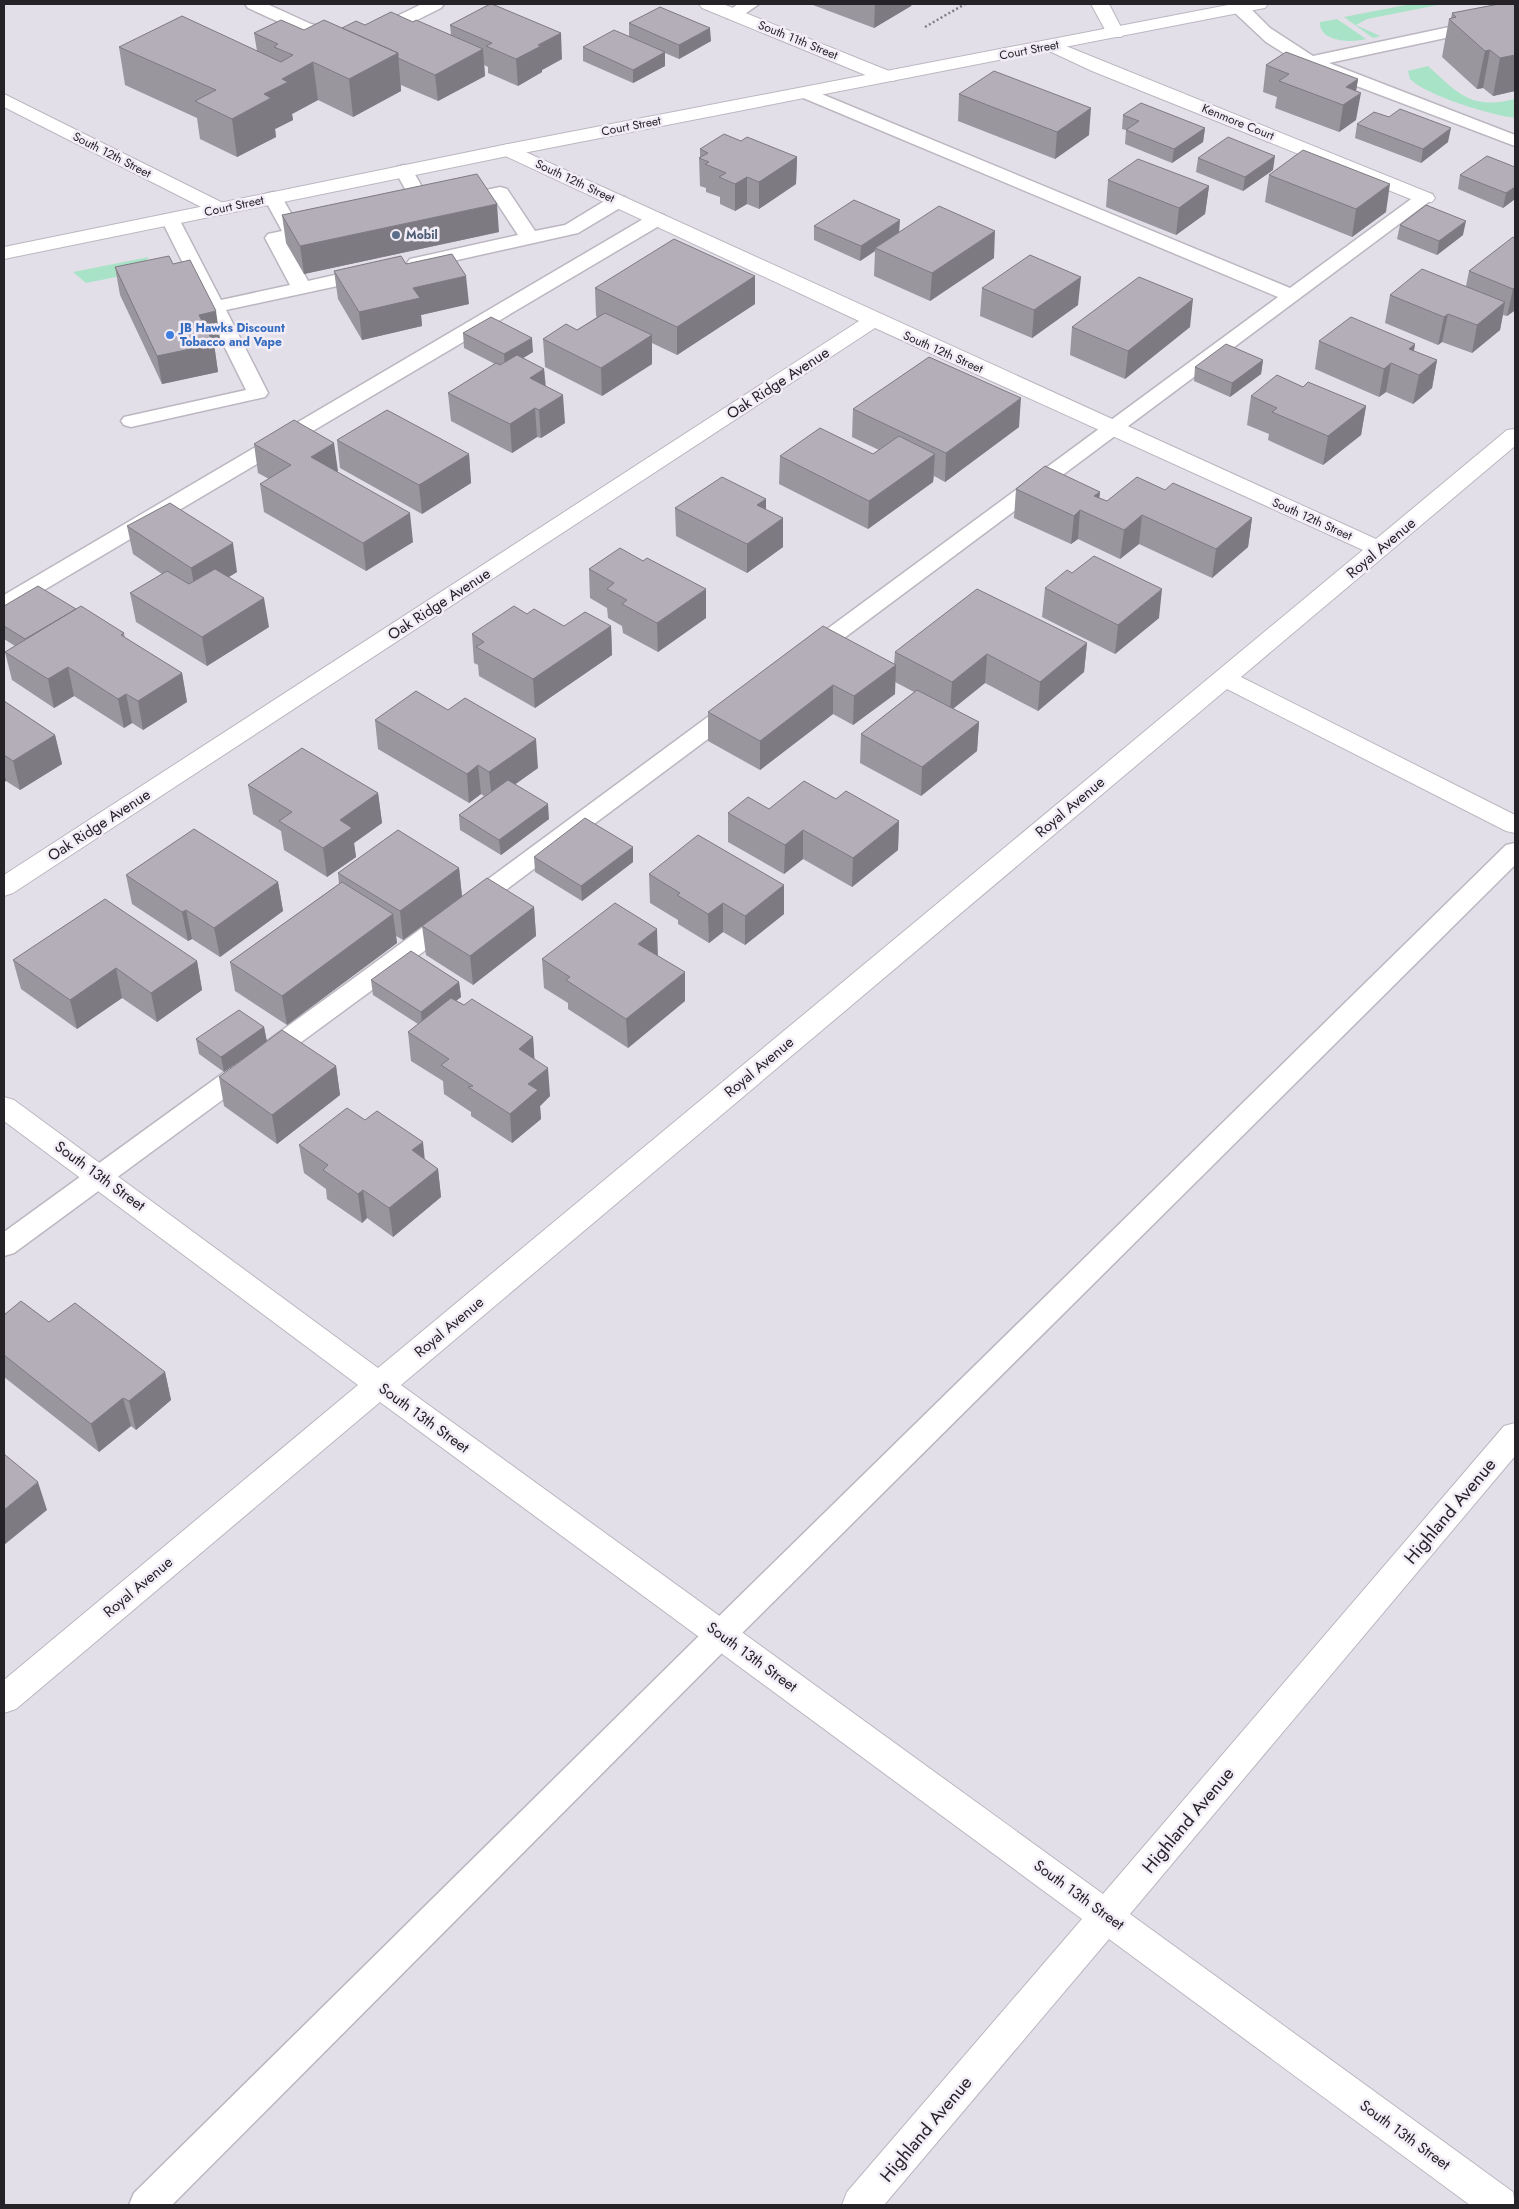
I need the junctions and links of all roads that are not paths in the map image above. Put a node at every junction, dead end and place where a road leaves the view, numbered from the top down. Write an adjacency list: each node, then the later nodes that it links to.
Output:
1 (254, 4): 2 (lane)
2 (435, 4)
3 (708, 4): 8 (street, South 11th Street)
4 (750, 4): 8 (lane)
5 (1100, 4): 10 (street)
6 (1259, 4): 7 (street, Court Street)
7 (1240, 8): 10 (street, Court Street); 14 (lane)
8 (733, 14): 15 (street, South 11th Street)
9 (1515, 18): 13 (lane)
10 (1115, 33): 12 (street, Court Street)
11 (1515, 33): 13 (lane)
12 (1050, 45): 15 (street, Court Street); 22 (street, Kenmore Court)
13 (1362, 51): 14 (lane)
14 (1310, 62): 18 (lane)
15 (887, 77): 16 (street, Court Street)
16 (807, 93): 19 (street, Court Street); 34 (lane)
17 (4, 100): 25 (street, South 12th Street)
18 (1515, 141)
19 (508, 150): 20 (street, Court Street); 23 (street, South 12th Street)
20 (404, 171): 21 (street, Court Street); 24 (lane)
21 (273, 198): 25 (street, Court Street); 30 (lane)
22 (1426, 198): 34 (lane)
23 (618, 201): 28 (street, South 12th Street); 31 (lane)
24 (424, 208): 26 (lane); 31 (lane)
25 (220, 209): 27 (street, Court Street)
26 (406, 212)
27 (170, 219): 32 (street, Court Street); 35 (lane)
28 (657, 219): 36 (street, South 12th Street); 41 (lane)
29 (340, 225): 30 (lane)
30 (294, 235): 33 (lane)
31 (530, 238): 33 (lane)
32 (4, 252)
33 (302, 288): 35 (lane)
34 (1292, 296): 38 (lane)
35 (214, 307): 37 (lane)
36 (874, 320): 38 (street, South 12th Street); 47 (street, Oak Ridge Avenue)
37 (131, 421)
38 (1112, 428): 40 (street, South 12th Street); 42 (lane)
39 (1515, 435): 40 (street, Royal Avenue)
40 (1379, 549): 43 (street, Royal Avenue)
41 (4, 604)
42 (789, 668)
43 (1224, 678): 45 (street); 51 (street, Royal Avenue)
44 (757, 692): 49 (lane)
45 (1515, 825)
46 (1515, 852): 53 (lane)
47 (4, 887)
48 (4, 1107): 49 (street, South 13th Street)
49 (100, 1176): 50 (lane); 51 (street, South 13th Street)
50 (4, 1246)
51 (378, 1385): 53 (street, South 13th Street); 54 (street, Royal Avenue)
52 (1515, 1435): 55 (street, Highland Avenue)
53 (721, 1634): 55 (street, South 13th Street); 56 (lane)
54 (4, 1699)
55 (1106, 1915): 57 (street, Highland Avenue); 58 (street, South 13th Street)
56 (147, 2205)
57 (860, 2205)
58 (1500, 2205)

